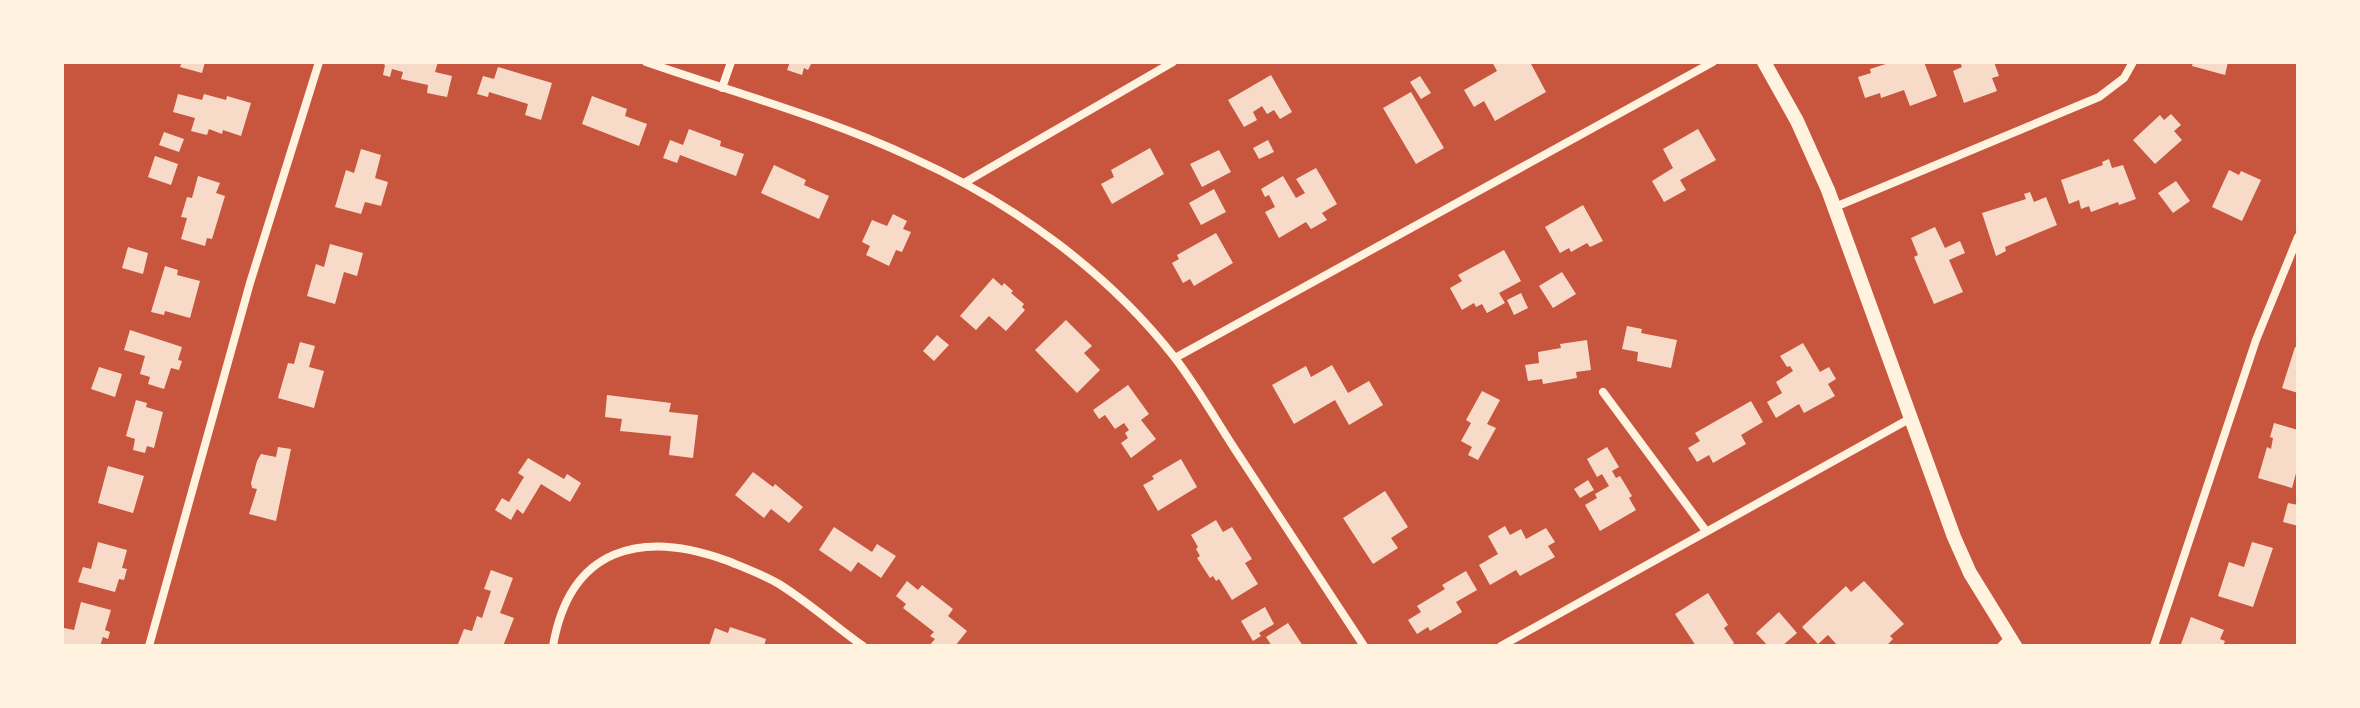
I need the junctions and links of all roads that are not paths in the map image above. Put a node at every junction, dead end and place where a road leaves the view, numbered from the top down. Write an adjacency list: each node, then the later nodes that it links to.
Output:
1 (319, 62): 17 (street)
2 (646, 62): 8 (street)
3 (731, 62): 8 (street)
4 (1173, 62): 9 (street)
5 (1713, 62): 12 (street)
6 (1764, 62): 10 (main road)
7 (2133, 62): 10 (street)
8 (722, 88): 9 (street)
9 (964, 183): 12 (street)
10 (1835, 207): 14 (main road)
11 (2298, 237): 22 (street)
12 (1175, 358): 20 (street)
13 (1603, 392): 15 (street)
14 (1911, 418): 15 (street); 16 (main road)
15 (1706, 531): 21 (street)
16 (2008, 643)
17 (149, 646)
18 (553, 646): 19 (street)
19 (863, 646)
20 (1364, 646)
21 (1501, 646)
22 (2154, 646)

